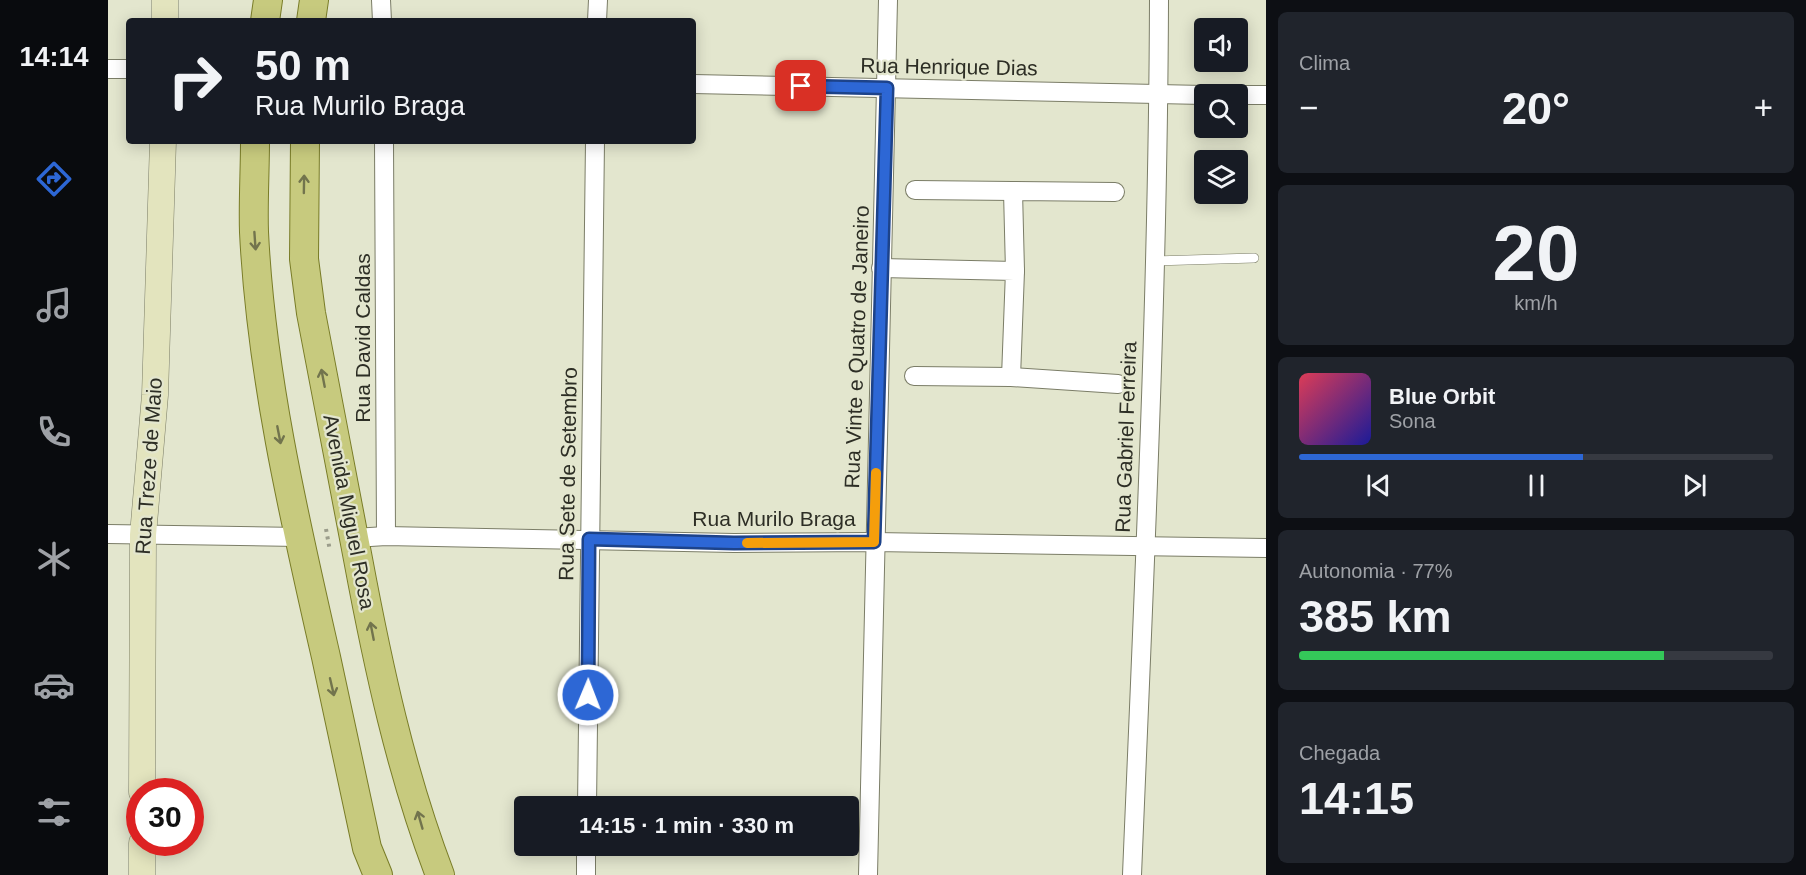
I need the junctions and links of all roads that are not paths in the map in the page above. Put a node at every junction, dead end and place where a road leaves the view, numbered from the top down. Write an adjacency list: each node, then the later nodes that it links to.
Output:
1 (165, 0): 8 (street)
2 (268, 0): 9 (main road)
3 (314, 0): 10 (main road)
4 (381, 0): 11 (street)
5 (598, 0): 12 (street)
6 (888, 0): 16 (street, Rua Vinte e Quatro de Janeiro)
7 (1159, 0): 17 (street, Rua Gabriel Ferreira)
8 (165, 18)
9 (265, 18)
10 (311, 18)
11 (382, 18)
12 (597, 18)
13 (108, 69): 14 (street)
14 (126, 69)
15 (696, 84): 16 (street, Rua Henrique Dias)
16 (887, 88): 17 (street, Rua Henrique Dias); 31 (street, Rua Vinte e Quatro de Janeiro)
17 (1158, 95): 18 (street, Rua Henrique Dias); 30 (street, Rua Gabriel Ferreira)
18 (1194, 95)
19 (1248, 96): 20 (street)
20 (1266, 96)
21 (163, 144): 37 (street, Rua Treze de Maio)
22 (255, 144): 39 (main road, one-way to 39)
23 (305, 144): 40 (main road, Avenida Miguel Rosa, one-way to 23)
24 (384, 144): 38 (street, Rua David Caldas)
25 (595, 144): 41 (street, Rua Sete de Setembro)
26 (915, 189): 27 (street)
27 (1013, 191): 28 (street); 32 (street)
28 (1115, 192)
29 (1254, 258): 30 (lane)
30 (1154, 261): 43 (street, Rua Gabriel Ferreira)
31 (881, 268): 32 (street); 42 (street, Rua Vinte e Quatro de Janeiro)
32 (1016, 271): 34 (street)
33 (914, 376): 34 (street)
34 (1011, 377): 35 (street)
35 (1118, 384)
36 (108, 534): 37 (street)
37 (142, 535): 39 (street); 45 (street, Rua Treze de Maio)
38 (387, 536): 40 (street, Rua Murilo Braga); 41 (street, Rua Murilo Braga)
39 (298, 537): 50 (main road, one-way to 50)
40 (354, 538): 51 (main road, Avenida Miguel Rosa, one-way to 40)
41 (589, 539): 42 (street, Rua Murilo Braga); 46 (street, Rua Sete de Setembro)
42 (874, 542): 43 (street, Rua Murilo Braga); 53 (street, Rua Vinte e Quatro de Janeiro)
43 (1145, 546): 44 (street, Rua Murilo Braga); 54 (street, Rua Gabriel Ferreira)
44 (1266, 548)
45 (142, 778)
46 (587, 796)
47 (142, 856): 49 (street)
48 (586, 856): 52 (street)
49 (142, 875)
50 (378, 875)
51 (440, 875)
52 (586, 875)
53 (868, 875)
54 (1132, 875)

